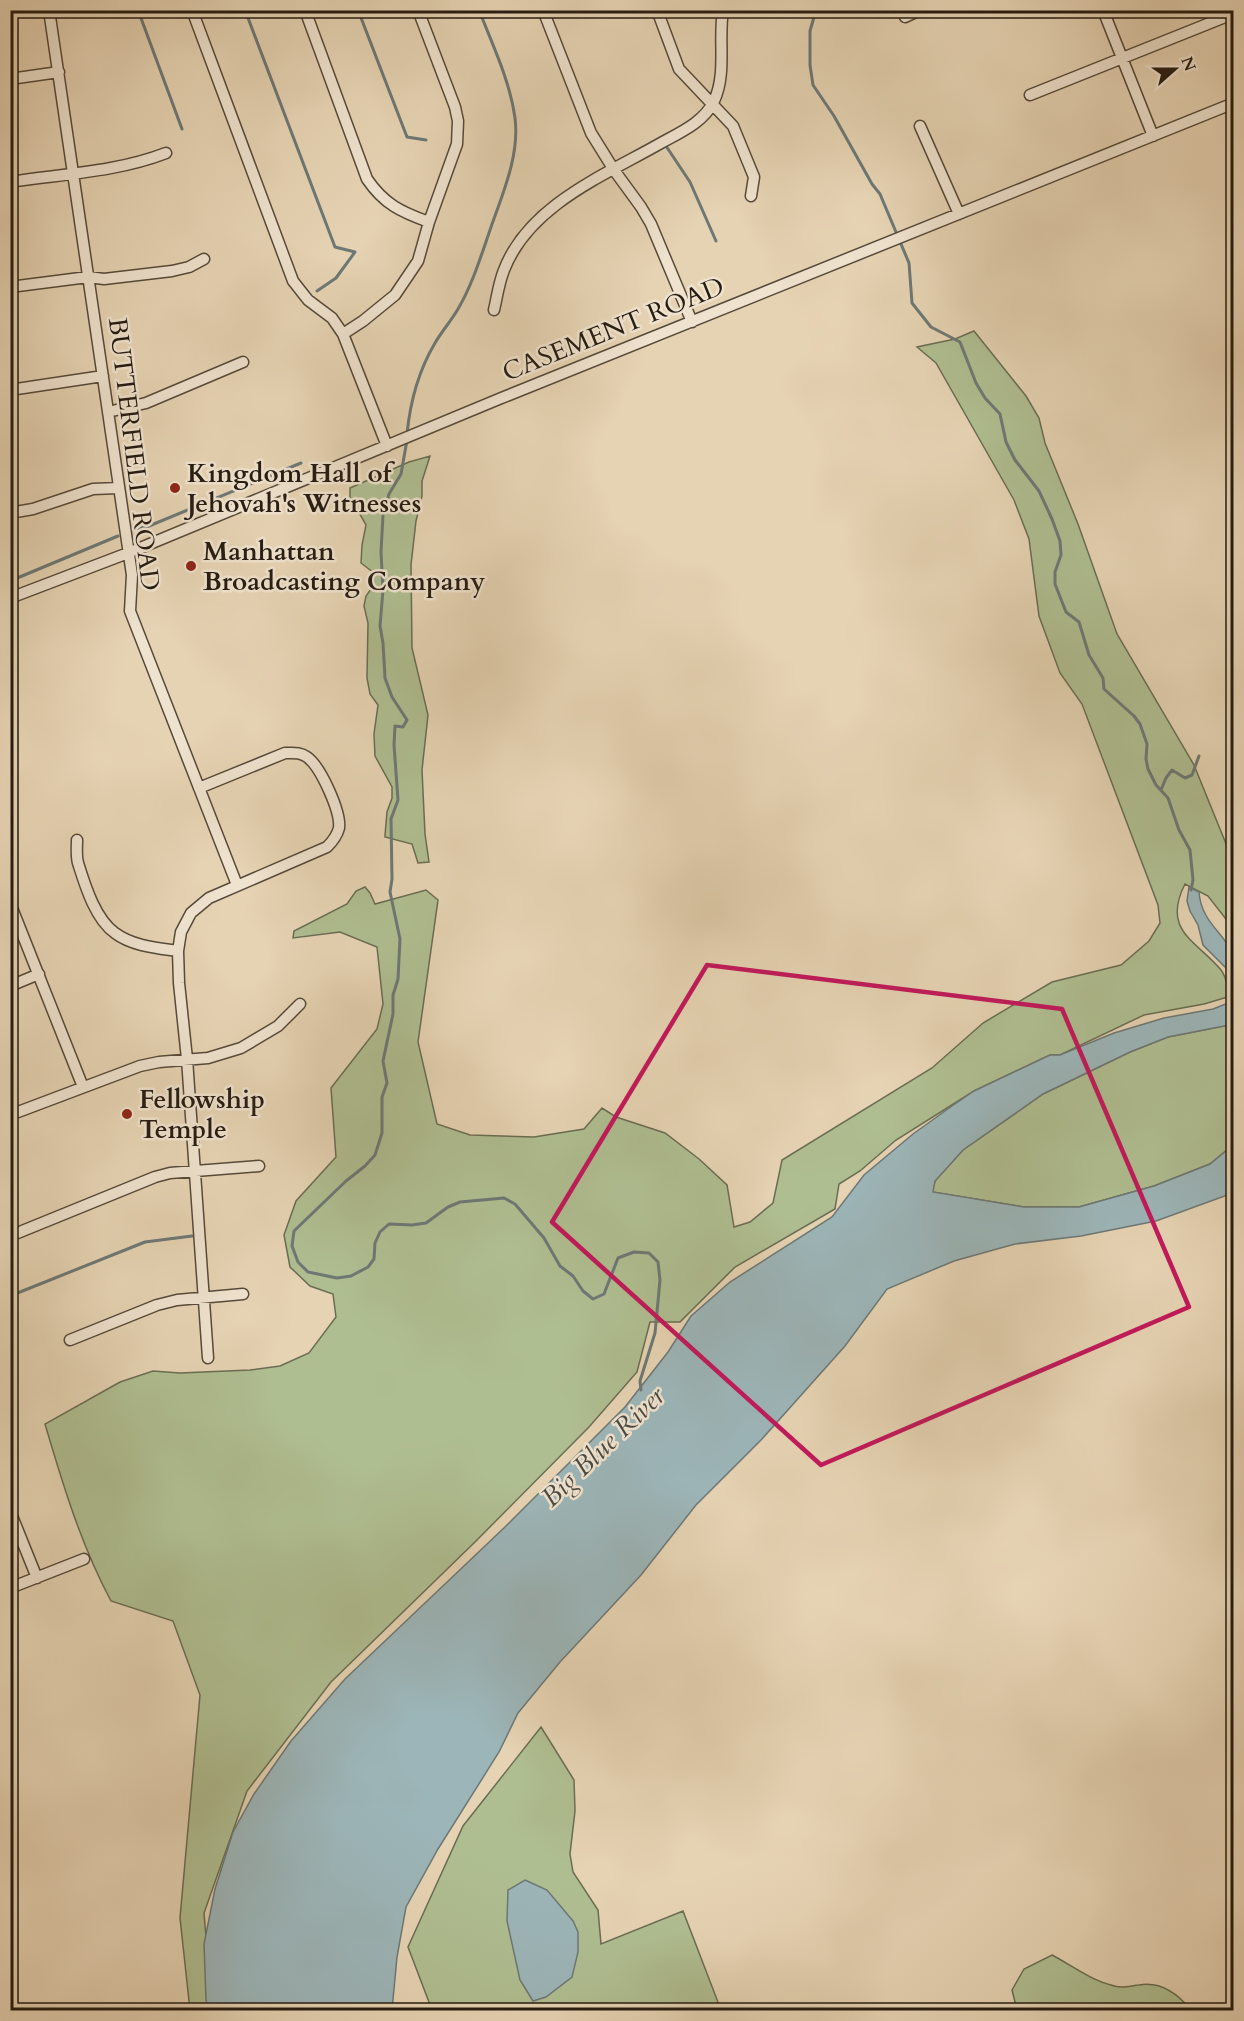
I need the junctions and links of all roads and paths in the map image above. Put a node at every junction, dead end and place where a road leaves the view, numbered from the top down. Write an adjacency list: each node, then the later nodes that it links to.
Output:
1 (49, 10): 13 (street, BUTTERFIELD ROAD)
2 (192, 10): 32 (street)
3 (304, 10): 26 (street)
4 (418, 10): 26 (street)
5 (543, 10): 21 (street)
6 (657, 10): 16 (street)
7 (723, 10): 16 (street)
8 (920, 10): 11 (street)
9 (1103, 10): 12 (street)
10 (1230, 15): 12 (street)
11 (905, 17)
12 (1123, 59): 15 (street); 19 (street)
13 (59, 72): 14 (street); 22 (street, BUTTERFIELD ROAD)
14 (10, 79)
15 (1030, 95)
16 (713, 103): 21 (street); 24 (street)
17 (1233, 103): 19 (street, CASEMENT ROAD)
18 (920, 126): 25 (street)
19 (1153, 136): 25 (street, CASEMENT ROAD)
20 (166, 153): 22 (street)
21 (614, 170): 30 (street); 31 (street)
22 (73, 173): 23 (street); 28 (street, BUTTERFIELD ROAD)
23 (10, 182)
24 (752, 196)
25 (959, 214): 31 (street, CASEMENT ROAD)
26 (429, 222): 32 (street)
27 (204, 259): 28 (street)
28 (88, 277): 29 (street); 34 (street, BUTTERFIELD ROAD)
29 (10, 287)
30 (494, 310)
31 (692, 322): 37 (street, CASEMENT ROAD)
32 (343, 334): 37 (street)
33 (243, 362): 36 (street)
34 (103, 376): 35 (street); 36 (street, BUTTERFIELD ROAD)
35 (10, 390)
36 (108, 412): 38 (street, BUTTERFIELD ROAD)
37 (387, 446): 40 (street, CASEMENT ROAD)
38 (119, 488): 39 (street); 40 (street, BUTTERFIELD ROAD)
39 (10, 513)
40 (128, 553): 41 (street, CASEMENT ROAD); 42 (street, BUTTERFIELD ROAD)
41 (10, 598)
42 (199, 788): 44 (street, BUTTERFIELD ROAD); 44 (street)
43 (77, 840): 46 (street)
44 (237, 885): 46 (street)
45 (10, 903): 47 (street)
46 (178, 951): 50 (street)
47 (39, 974): 48 (street); 51 (street)
48 (10, 986)
49 (300, 1004): 50 (street)
50 (187, 1059): 51 (street); 54 (street)
51 (83, 1087): 52 (street)
52 (10, 1115)
53 (259, 1166): 54 (street)
54 (195, 1171): 55 (street); 57 (street)
55 (10, 1236)
56 (243, 1294): 57 (street)
57 (203, 1297): 58 (street); 59 (street)
58 (70, 1340)
59 (208, 1358)
60 (10, 1511): 62 (street)
61 (84, 1559): 62 (street)
62 (37, 1578): 63 (street)
63 (10, 1588)

